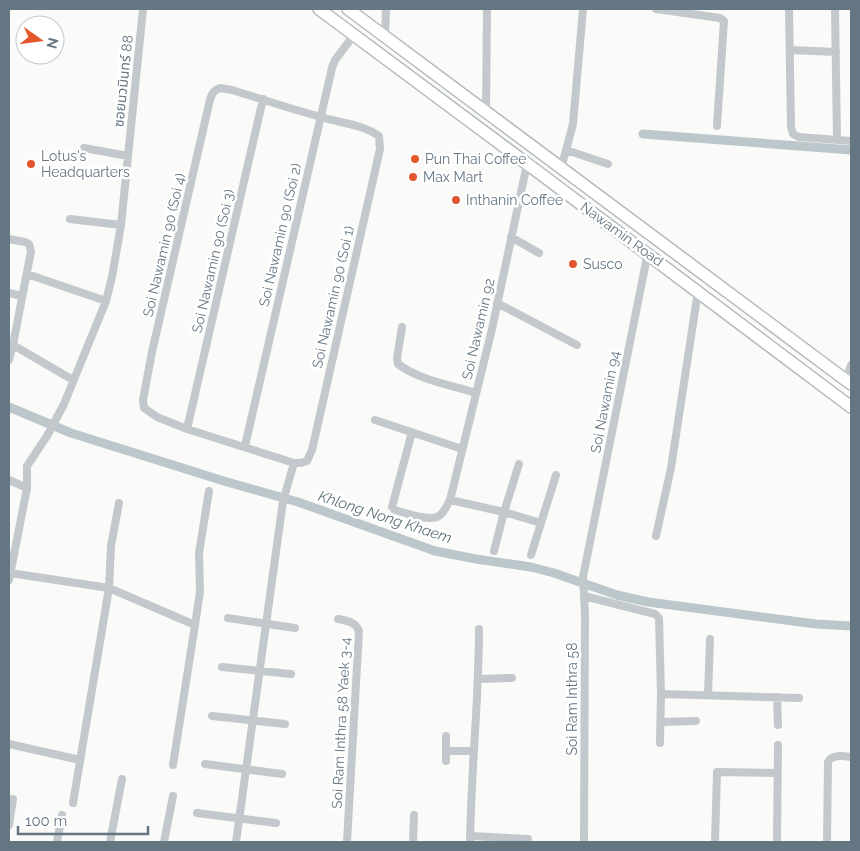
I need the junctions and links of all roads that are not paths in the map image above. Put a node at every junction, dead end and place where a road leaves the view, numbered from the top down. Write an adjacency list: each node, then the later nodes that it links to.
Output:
1 (143, 9): 23 (street, ซอยนวมินทร์ 88)
2 (319, 9): 11 (main road, Nawamin Road)
3 (348, 9): 12 (main road, Nawamin Road)
4 (386, 9): 12 (street)
5 (487, 9): 16 (street)
6 (583, 9): 22 (street)
7 (656, 9): 10 (street)
8 (789, 9): 13 (street)
9 (835, 9): 14 (street)
10 (706, 12): 18 (street)
11 (354, 35): 17 (street, Soi Nawamin 90 (Soi 2)); 24 (main road, Nawamin Road)
12 (385, 37): 16 (main road, Nawamin Road)
13 (790, 50): 14 (street); 19 (street)
14 (836, 52): 19 (street)
15 (263, 99): 17 (street); 50 (street, Soi Nawamin 90 (Soi 3)); 50 (street, Soi Nawamin 90 (Soi 4))
16 (486, 113): 26 (main road, Nawamin Road)
17 (320, 117): 52 (street, Soi Nawamin 90 (Soi 2)); 54 (street, Soi Nawamin 90 (Soi 1))
18 (717, 126)
19 (837, 140): 20 (street)
20 (851, 141)
21 (84, 148): 23 (street)
22 (566, 150): 25 (street); 26 (street)
23 (128, 156): 28 (street, ซอยนวมินทร์ 88)
24 (527, 164): 29 (street, Soi Nawamin 92); 32 (main road, Nawamin Road)
25 (608, 164)
26 (561, 169): 31 (main road, Nawamin Road)
27 (70, 218): 28 (street)
28 (121, 225): 38 (street, ซอยนวมินทร์ 88)
29 (512, 237): 33 (street); 39 (street, Soi Nawamin 92)
30 (9, 239): 34 (street)
31 (658, 240): 32 (main road); 46 (main road, Nawamin Road)
32 (648, 252): 35 (main road, Nawamin Road); 67 (street, Soi Nawamin 94)
33 (539, 253)
34 (27, 274): 37 (street); 38 (street)
35 (698, 291): 48 (main road, Nawamin Road); 64 (street)
36 (9, 292): 37 (street)
37 (22, 296): 41 (street)
38 (106, 301): 45 (street, ซอยนวมินทร์ 88)
39 (497, 303): 42 (street); 47 (street, Soi Nawamin 92)
40 (402, 327): 47 (street)
41 (14, 345): 43 (street); 45 (street)
42 (577, 345)
43 (9, 360)
44 (851, 365): 46 (street)
45 (73, 380): 58 (street, ซอยนวมินทร์ 88)
46 (848, 382)
47 (476, 393): 53 (street, Soi Nawamin 92)
48 (851, 407)
49 (375, 420): 51 (street)
50 (187, 429): 52 (street)
51 (412, 432): 53 (street); 60 (street, Soi Nawamin 92)
52 (245, 446): 54 (street)
53 (462, 449): 60 (street, Soi Nawamin 92)
54 (294, 463): 73 (street)
55 (520, 464): 62 (street)
56 (556, 475): 63 (street)
57 (9, 480): 58 (street)
58 (27, 488): 68 (street, ซอยนวมินทร์ 88)
59 (209, 491): 74 (street)
60 (450, 500): 62 (street)
61 (119, 503): 69 (street)
62 (504, 512): 63 (street); 65 (street)
63 (541, 523): 66 (street)
64 (656, 536)
65 (494, 551)
66 (532, 555)
67 (587, 557): 70 (street, Soi Ram Inthra 58)
68 (9, 577): 69 (street)
69 (109, 588): 74 (street); 100 (street)
70 (584, 594): 83 (street); 125 (street, Soi Ram Inthra 58)
71 (228, 618): 73 (street)
72 (338, 619): 123 (street, Soi Ram Inthra 58 Yaek 3-4)
73 (266, 624): 75 (street); 79 (street)
74 (196, 625): 102 (street)
75 (295, 628)
76 (479, 628): 82 (street)
77 (710, 639): 84 (street)
78 (222, 667): 79 (street)
79 (260, 670): 80 (street); 88 (street)
80 (291, 674)
81 (512, 678): 82 (street)
82 (479, 679): 98 (street)
83 (662, 694): 84 (street); 90 (street)
84 (708, 695): 85 (street)
85 (777, 697): 86 (street); 92 (street)
86 (799, 698)
87 (212, 716): 88 (street)
88 (252, 721): 91 (street); 104 (street)
89 (696, 721): 90 (street)
90 (661, 722): 94 (street)
91 (285, 724)
92 (778, 725)
93 (446, 736): 97 (street)
94 (660, 743)
95 (9, 744): 100 (street)
96 (778, 745): 105 (street)
97 (446, 751): 98 (street); 101 (street)
98 (473, 751): 117 (street)
99 (851, 757): 128 (street)
100 (80, 760): 110 (street)
101 (446, 761)
102 (173, 764)
103 (205, 764): 104 (street)
104 (246, 770): 106 (street); 114 (street)
105 (777, 773): 126 (street); 127 (street)
106 (282, 774)
107 (122, 779): 120 (street)
108 (173, 796): 121 (street)
109 (13, 799): 116 (street)
110 (73, 803)
111 (197, 813): 114 (street)
112 (62, 815): 119 (street)
113 (414, 815): 124 (street)
114 (239, 818): 115 (street); 122 (street)
115 (276, 823)
116 (9, 825)
117 (470, 839): 118 (street)
118 (528, 839)
119 (57, 842)
120 (110, 842)
121 (164, 842)
122 (236, 842)
123 (347, 842)
124 (413, 842)
125 (584, 842)
126 (715, 842)
127 (777, 842)
128 (827, 842)

